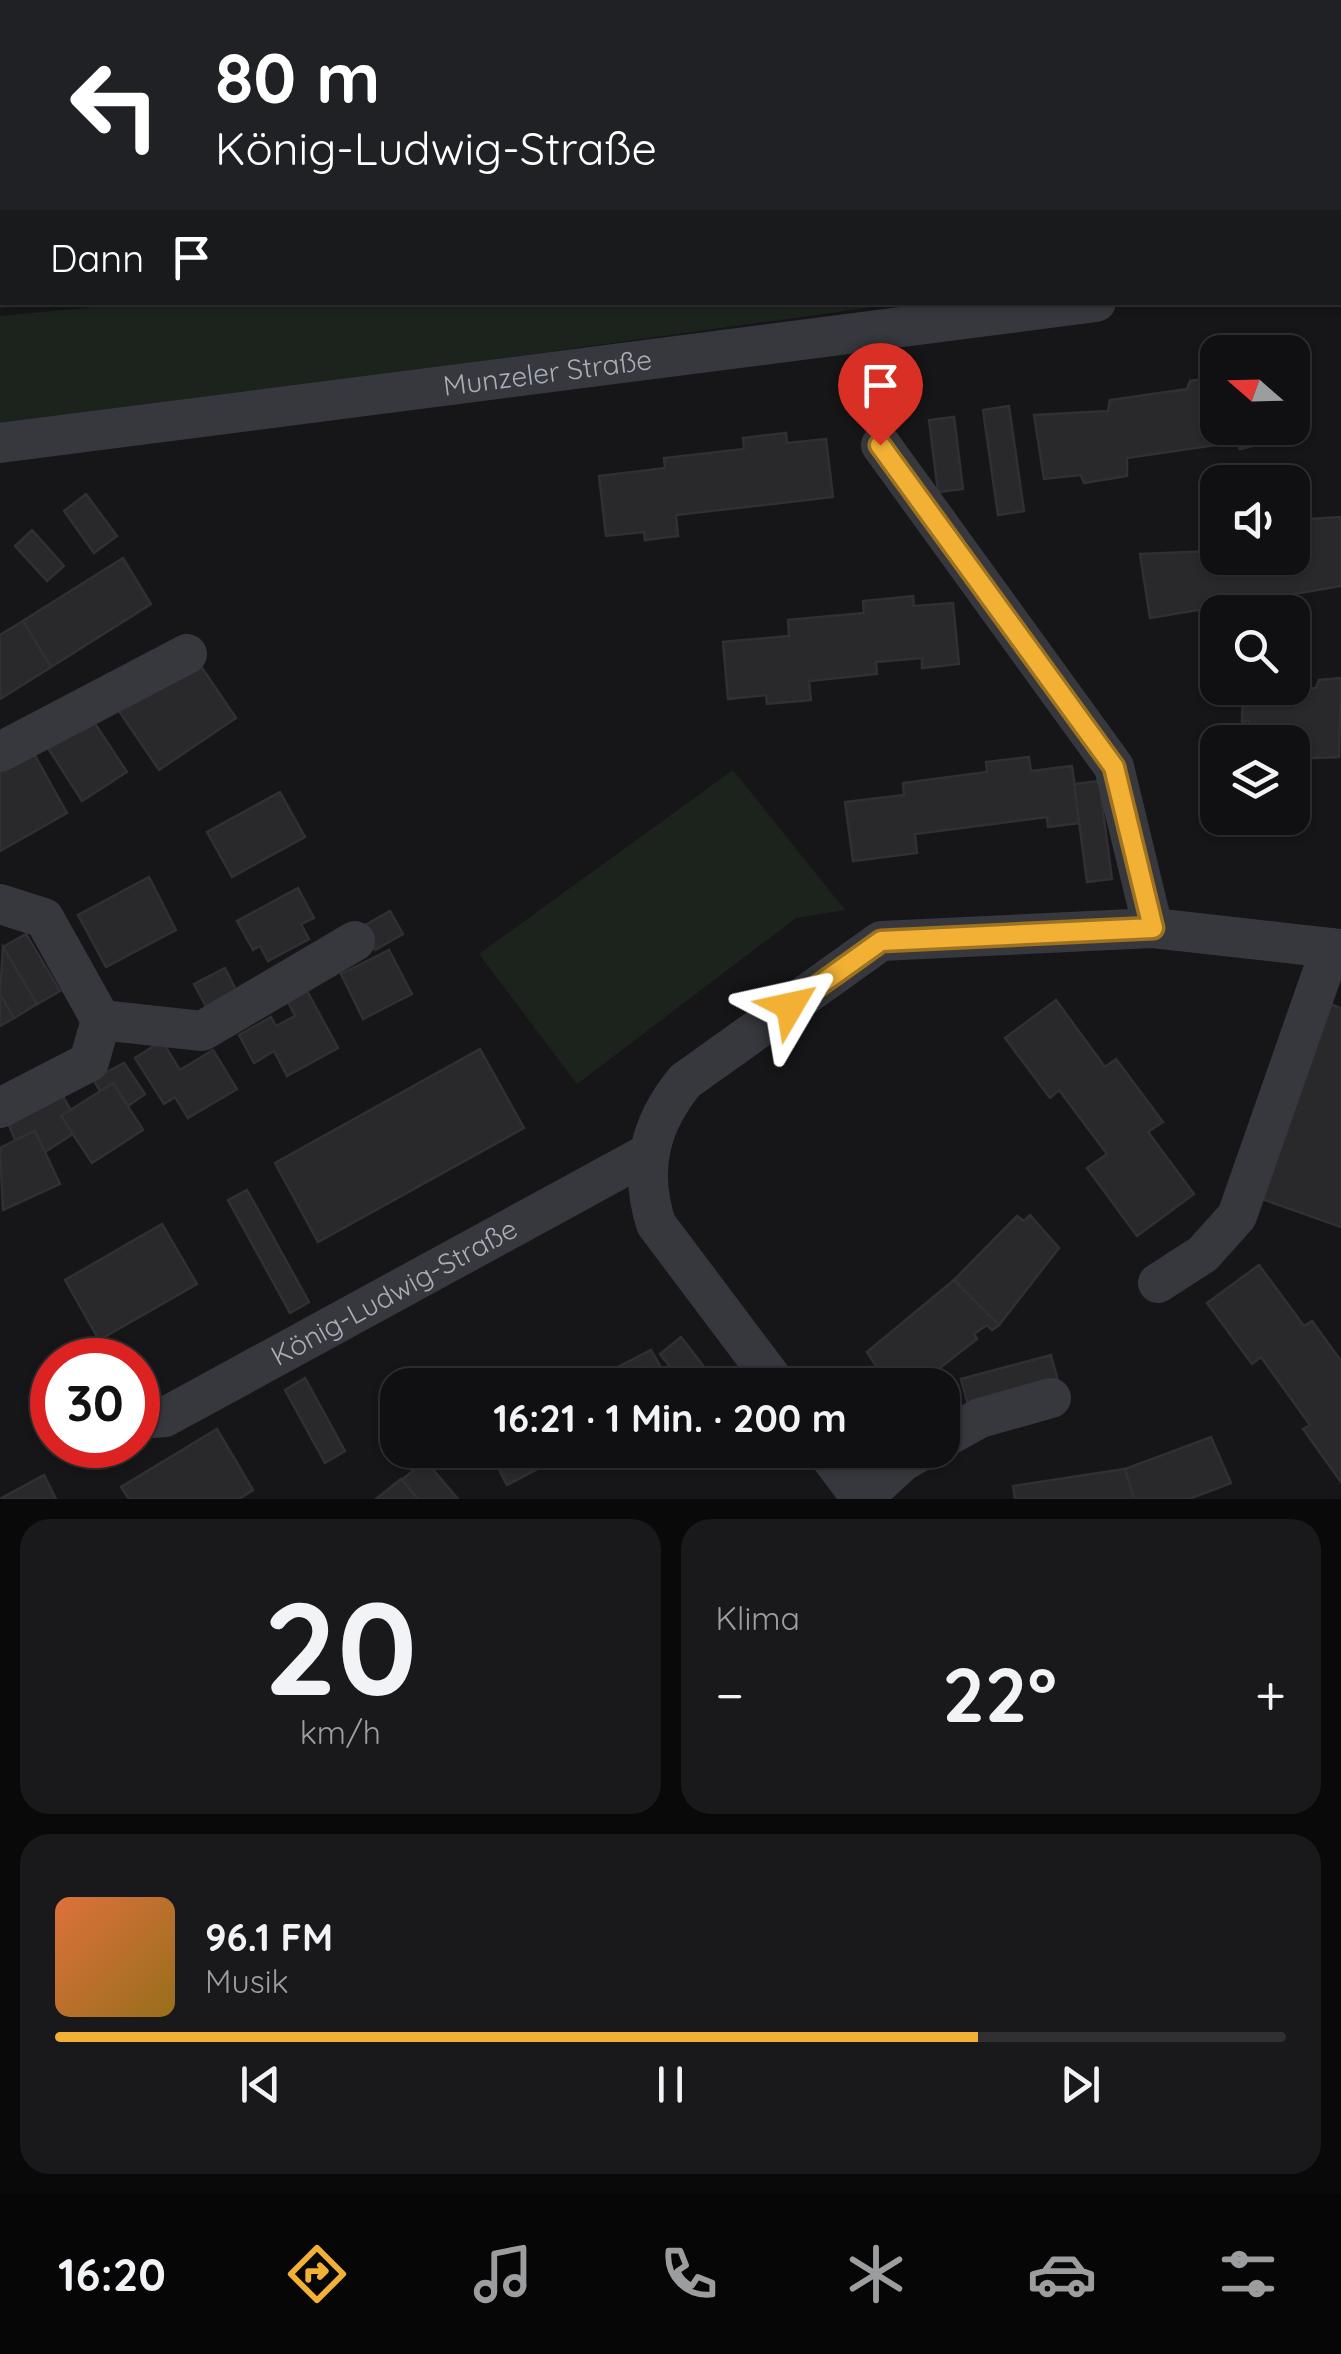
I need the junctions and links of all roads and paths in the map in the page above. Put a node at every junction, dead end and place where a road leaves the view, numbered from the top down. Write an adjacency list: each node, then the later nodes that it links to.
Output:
1 (1073, 305): 2 (street, Munzeler Straße)
2 (0, 443)
3 (880, 445): 7 (street)
4 (186, 654): 5 (street)
5 (0, 752)
6 (0, 904): 10 (street)
7 (1153, 928): 9 (street); 12 (street)
8 (356, 941): 10 (street)
9 (1336, 948): 13 (street)
10 (101, 1020): 11 (street)
11 (0, 1108)
12 (647, 1154): 14 (street); 16 (street, König-Ludwig-Straße)
13 (1158, 1283)
14 (763, 1368)
15 (1051, 1398): 17 (street)
16 (160, 1417)
17 (960, 1429)
18 (839, 1468): 20 (street)
19 (896, 1468): 20 (street)
20 (862, 1499)

